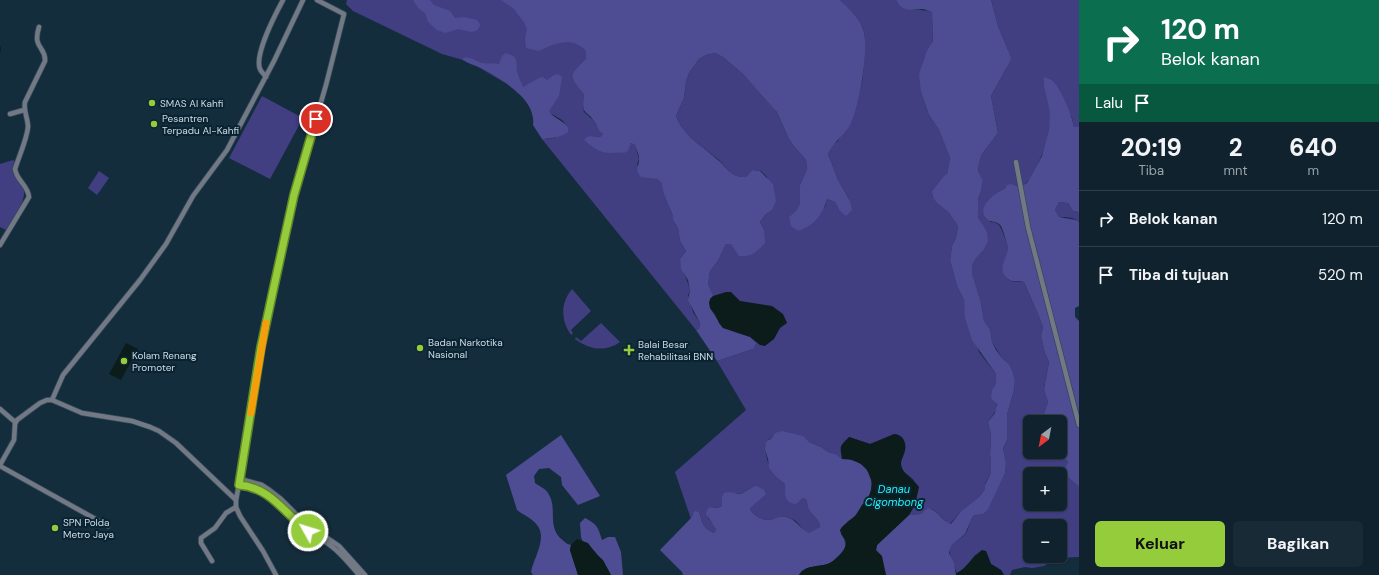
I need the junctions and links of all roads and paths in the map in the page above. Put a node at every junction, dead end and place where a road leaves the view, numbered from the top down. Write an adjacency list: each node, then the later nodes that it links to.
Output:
1 (283, 0): 5 (street)
2 (303, 0): 5 (street)
3 (317, 0): 15 (street)
4 (39, 28): 6 (street)
5 (266, 77): 10 (street)
6 (24, 110): 7 (street); 9 (street)
7 (10, 114)
8 (1016, 162): 13 (street)
9 (0, 246)
10 (52, 400): 12 (street); 17 (street)
11 (0, 409): 12 (street)
12 (16, 422): 14 (street)
13 (1079, 425)
14 (0, 466): 20 (street)
15 (240, 479): 16 (street); 19 (street)
16 (239, 485): 17 (street); 19 (street)
17 (236, 500): 18 (street)
18 (236, 507): 21 (street); 22 (street)
19 (297, 519): 23 (street); 24 (street)
20 (108, 526)
21 (212, 561)
22 (276, 575)
23 (359, 575)
24 (366, 575)

